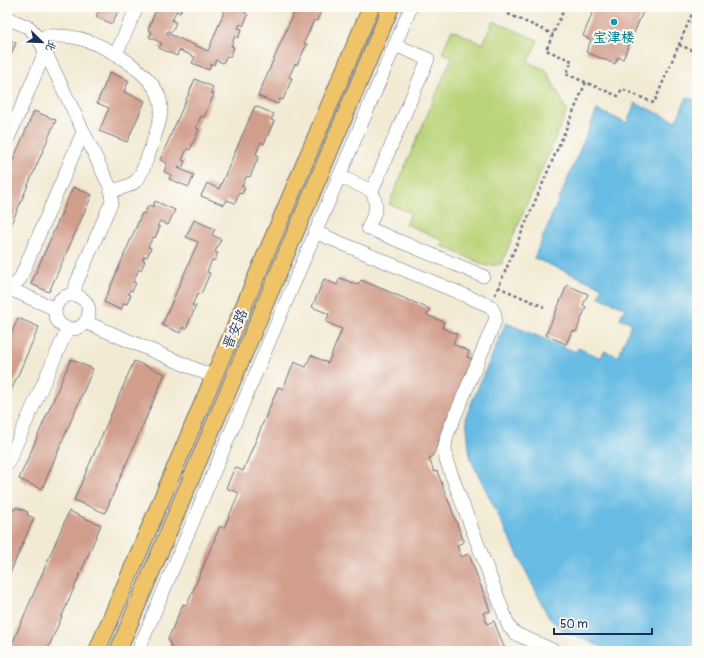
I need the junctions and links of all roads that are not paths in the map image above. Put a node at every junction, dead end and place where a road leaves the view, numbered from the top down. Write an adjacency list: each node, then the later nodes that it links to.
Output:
1 (137, 7): 9 (street)
2 (371, 7): 22 (main road, 晋安路)
3 (391, 7): 25 (main road, 晋安路)
4 (411, 7): 7 (street)
5 (7, 18): 6 (street)
6 (37, 38): 8 (street); 9 (street)
7 (395, 45): 12 (street); 13 (street)
8 (45, 52): 10 (street); 11 (street)
9 (116, 54): 14 (street)
10 (83, 132): 14 (street); 17 (street)
11 (7, 141)
12 (339, 176): 13 (street); 15 (street)
13 (372, 190): 16 (street)
14 (110, 191): 18 (street)
15 (315, 232): 26 (street); 27 (street)
16 (483, 276)
17 (8, 291): 19 (street)
18 (74, 295): 19 (street); 20 (street)
19 (56, 309): 21 (street)
20 (85, 322): 21 (street); 22 (street)
21 (68, 328): 23 (street)
22 (214, 377): 24 (main road, 晋安路)
23 (7, 465)
24 (97, 651)
25 (118, 651)
26 (138, 651)
27 (555, 651)

